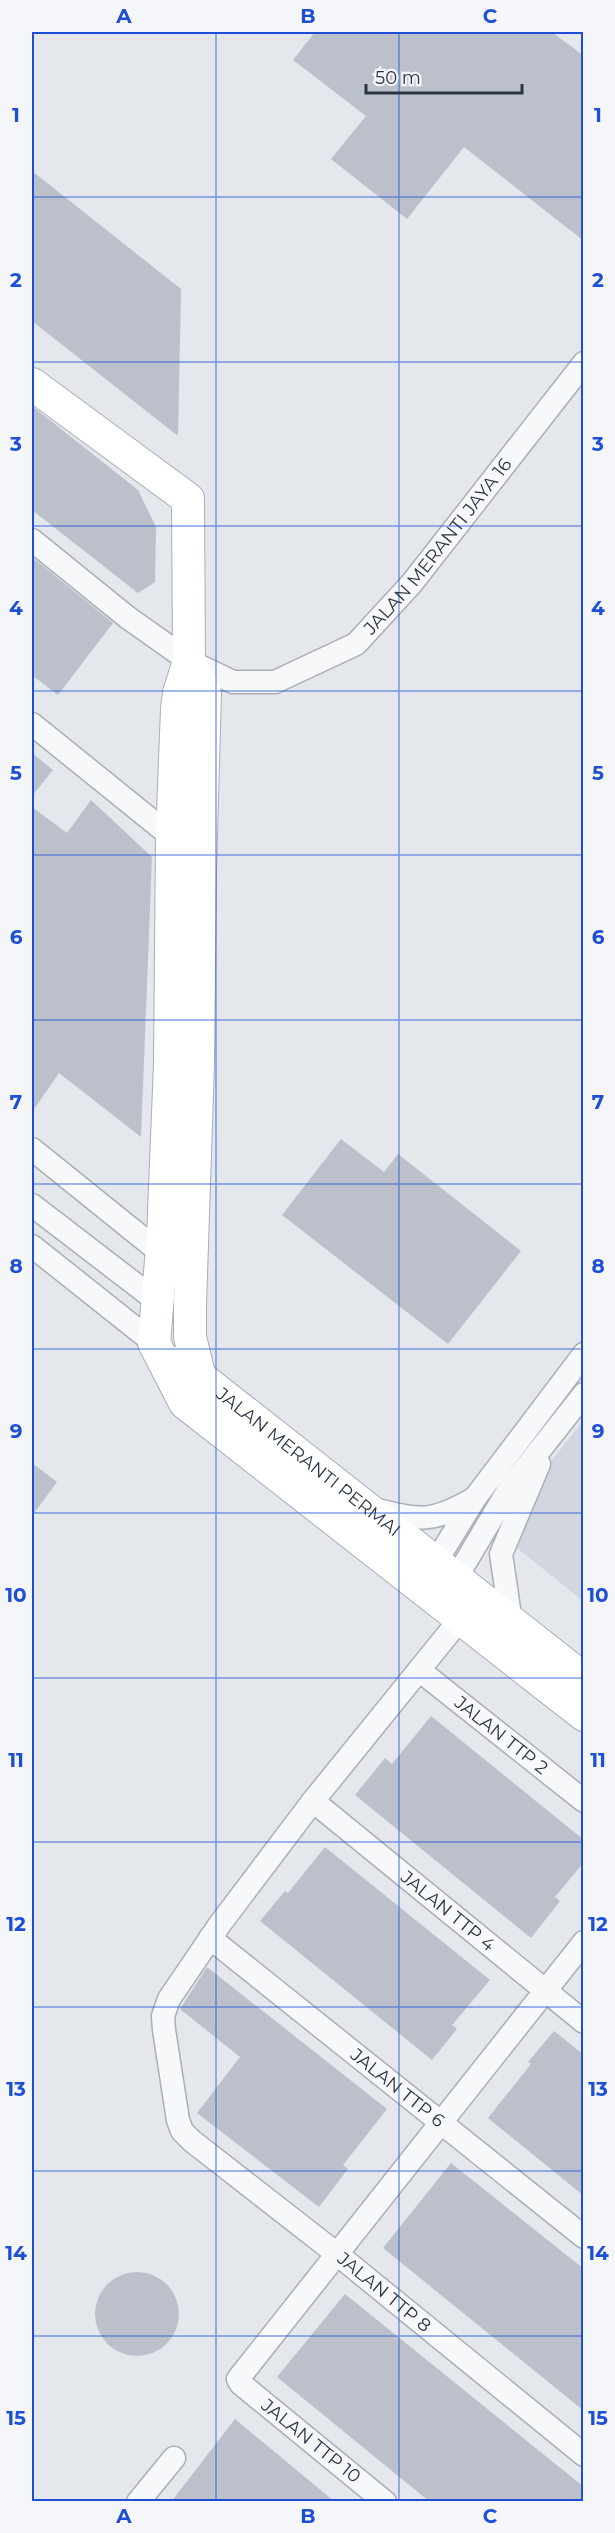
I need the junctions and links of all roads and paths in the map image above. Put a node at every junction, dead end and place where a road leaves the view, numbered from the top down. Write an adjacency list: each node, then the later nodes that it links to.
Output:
1 (584, 363): 4 (street, JALAN MERANTI JAYA 16)
2 (32, 384): 4 (street)
3 (32, 540): 4 (street, JALAN MERANTI JAYA 16)
4 (189, 661): 6 (street); 14 (street)
5 (32, 724): 6 (street)
6 (172, 837): 10 (street)
7 (32, 1149): 10 (street)
8 (32, 1205): 11 (street)
9 (32, 1246): 12 (street, JALAN MERANTI PERMAI)
10 (161, 1253): 11 (street)
11 (157, 1301): 12 (street)
12 (154, 1343): 14 (street, JALAN MERANTI PERMAI); 19 (street)
13 (584, 1354): 17 (street)
14 (199, 1374): 18 (street, JALAN MERANTI PERMAI)
15 (584, 1394): 16 (street)
16 (553, 1433): 19 (street); 20 (street)
17 (475, 1498): 18 (street); 19 (street)
18 (364, 1507): 19 (street, JALAN MERANTI PERMAI)
19 (449, 1591): 20 (street, JALAN MERANTI PERMAI); 21 (street); 23 (street)
20 (511, 1622): 22 (street, JALAN MERANTI PERMAI)
21 (419, 1670): 24 (street); 25 (street, JALAN TTP 2)
22 (584, 1679)
23 (584, 1715)
24 (313, 1801): 26 (street); 28 (street, JALAN TTP 4)
25 (584, 1801)
26 (210, 1938): 30 (street, JALAN TTP 6); 32 (street, JALAN TTP 8)
27 (584, 1942): 28 (street)
28 (545, 1991): 29 (street, JALAN TTP 4); 30 (street)
29 (584, 2022)
30 (442, 2122): 31 (street, JALAN TTP 6); 32 (street)
31 (584, 2237)
32 (337, 2254): 33 (street, JALAN TTP 8); 36 (street, JALAN TTP 10)
33 (584, 2455)
34 (174, 2458): 35 (street)
35 (138, 2502)
36 (385, 2502)

